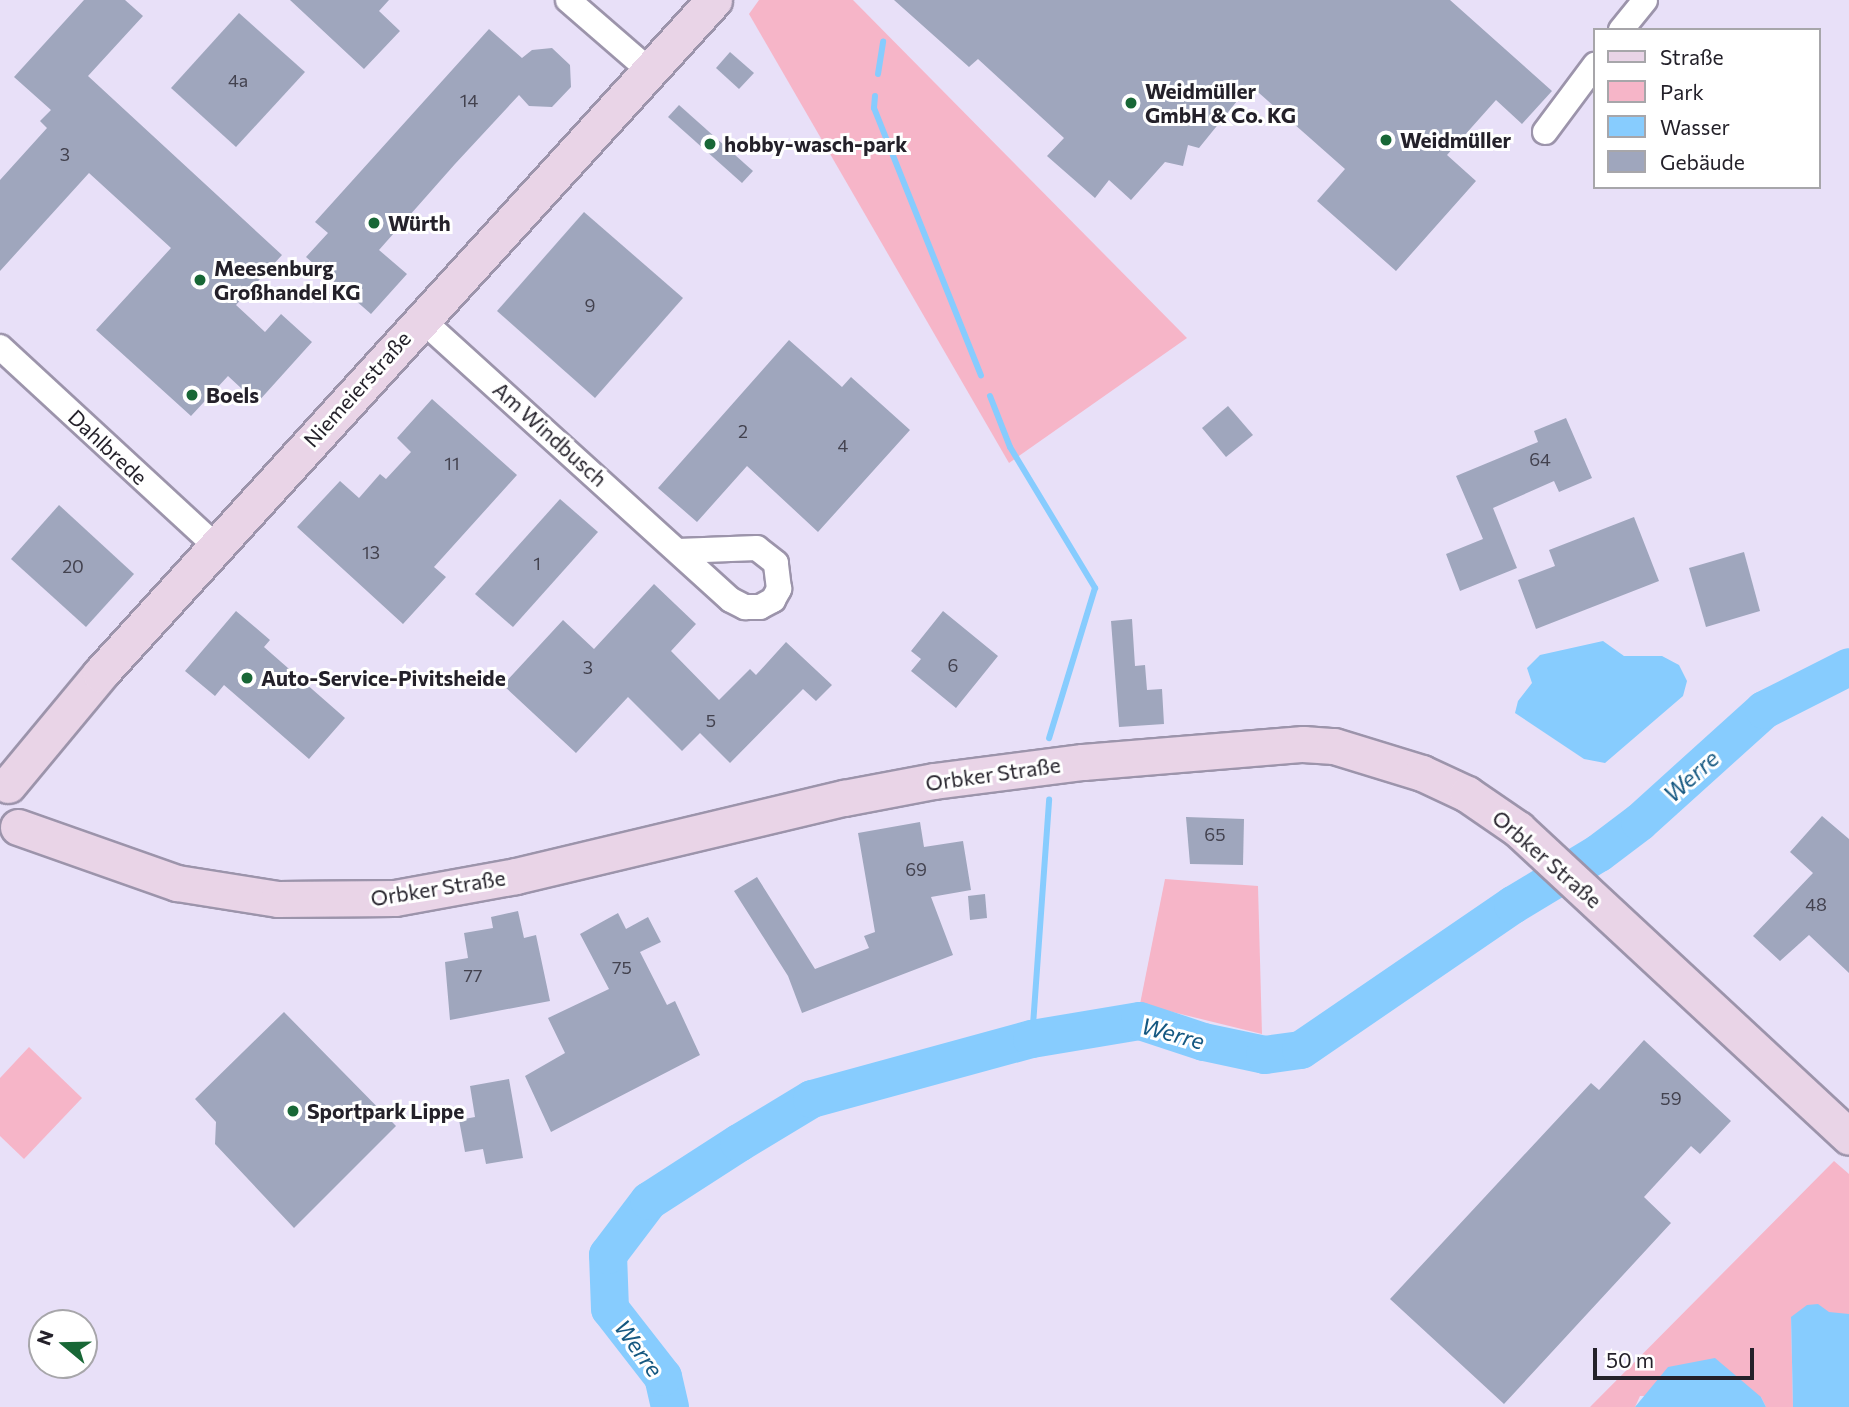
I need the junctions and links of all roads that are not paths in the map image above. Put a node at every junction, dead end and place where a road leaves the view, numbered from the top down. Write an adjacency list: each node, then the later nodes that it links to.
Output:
1 (568, 0): 6 (street)
2 (714, 0): 6 (street, Niemeierstraße)
3 (1645, 0): 4 (street)
4 (1623, 28)
5 (1594, 66): 7 (street)
6 (650, 71): 8 (street, Niemeierstraße)
7 (1545, 132)
8 (421, 319): 10 (street, Niemeierstraße); 11 (street, Am Windbusch)
9 (0, 347): 10 (street, Dahlbrede)
10 (216, 546): 12 (street, Niemeierstraße)
11 (678, 551)
12 (4, 782): 13 (street)
13 (9, 836): 14 (street, Orbker Straße)
14 (1849, 1137)

